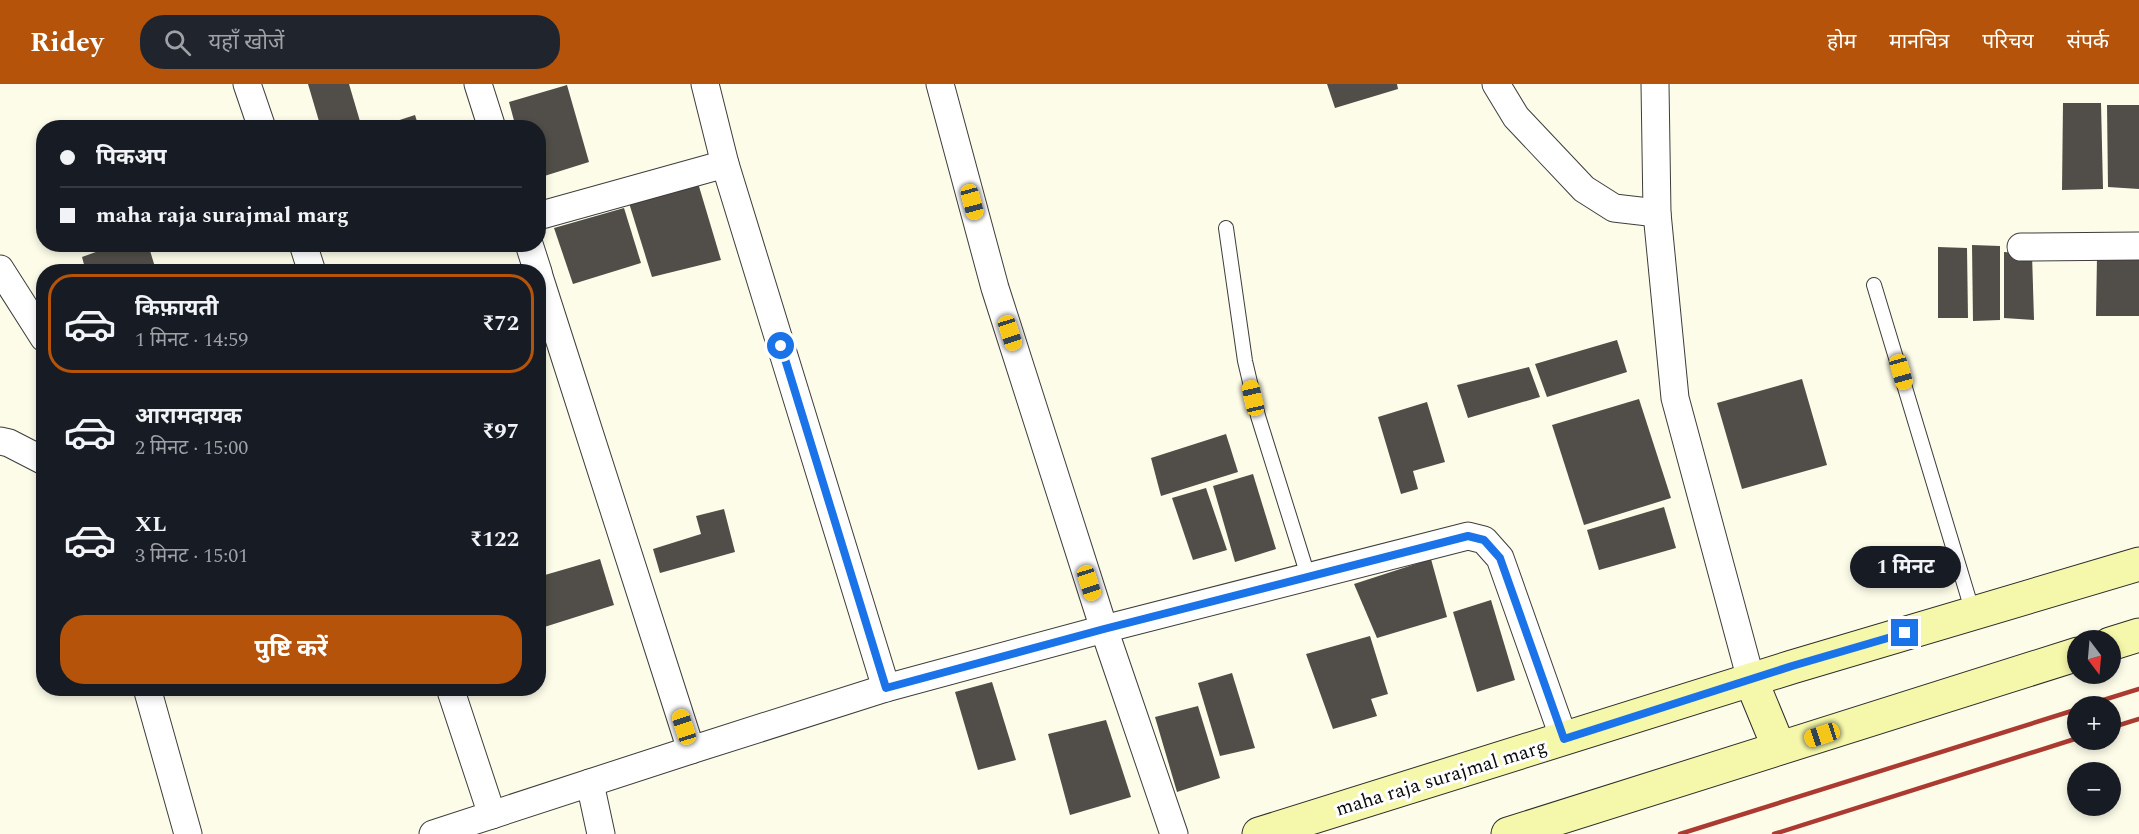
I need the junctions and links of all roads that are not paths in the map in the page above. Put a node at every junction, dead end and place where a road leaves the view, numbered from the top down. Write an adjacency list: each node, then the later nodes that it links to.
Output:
1 (247, 84): 7 (street)
2 (478, 84): 8 (street)
3 (705, 84): 9 (street)
4 (940, 84): 24 (street)
5 (1496, 84): 10 (street)
6 (1654, 84): 10 (street)
7 (259, 120)
8 (489, 120)
9 (724, 164): 11 (street); 29 (street)
10 (1657, 213): 28 (street)
11 (546, 214)
12 (1226, 228): 22 (lane)
13 (2139, 246): 14 (street)
14 (2021, 247)
15 (0, 269): 18 (street)
16 (1874, 285): 23 (lane)
17 (546, 297): 34 (street)
18 (36, 325)
19 (0, 441): 20 (street)
20 (36, 457)
21 (2139, 564): 23 (street, maha raja surajmal marg)
22 (1308, 576): 24 (street); 32 (street)
23 (1973, 613): 28 (street, maha raja surajmal marg)
24 (1104, 629): 29 (street); 40 (street)
25 (2139, 635): 26 (street)
26 (2121, 641)
27 (2067, 657): 33 (street)
28 (1751, 680): 32 (street, maha raja surajmal marg); 33 (street)
29 (886, 688): 34 (street)
30 (149, 696): 37 (street)
31 (453, 696): 36 (street)
32 (1564, 739): 41 (street, maha raja surajmal marg)
33 (1779, 748): 42 (street)
34 (691, 750): 35 (street)
35 (590, 783): 36 (street); 39 (street)
36 (492, 815): 38 (street)
37 (188, 834)
38 (433, 834)
39 (601, 834)
40 (1173, 834)
41 (1260, 834)
42 (1508, 834)

